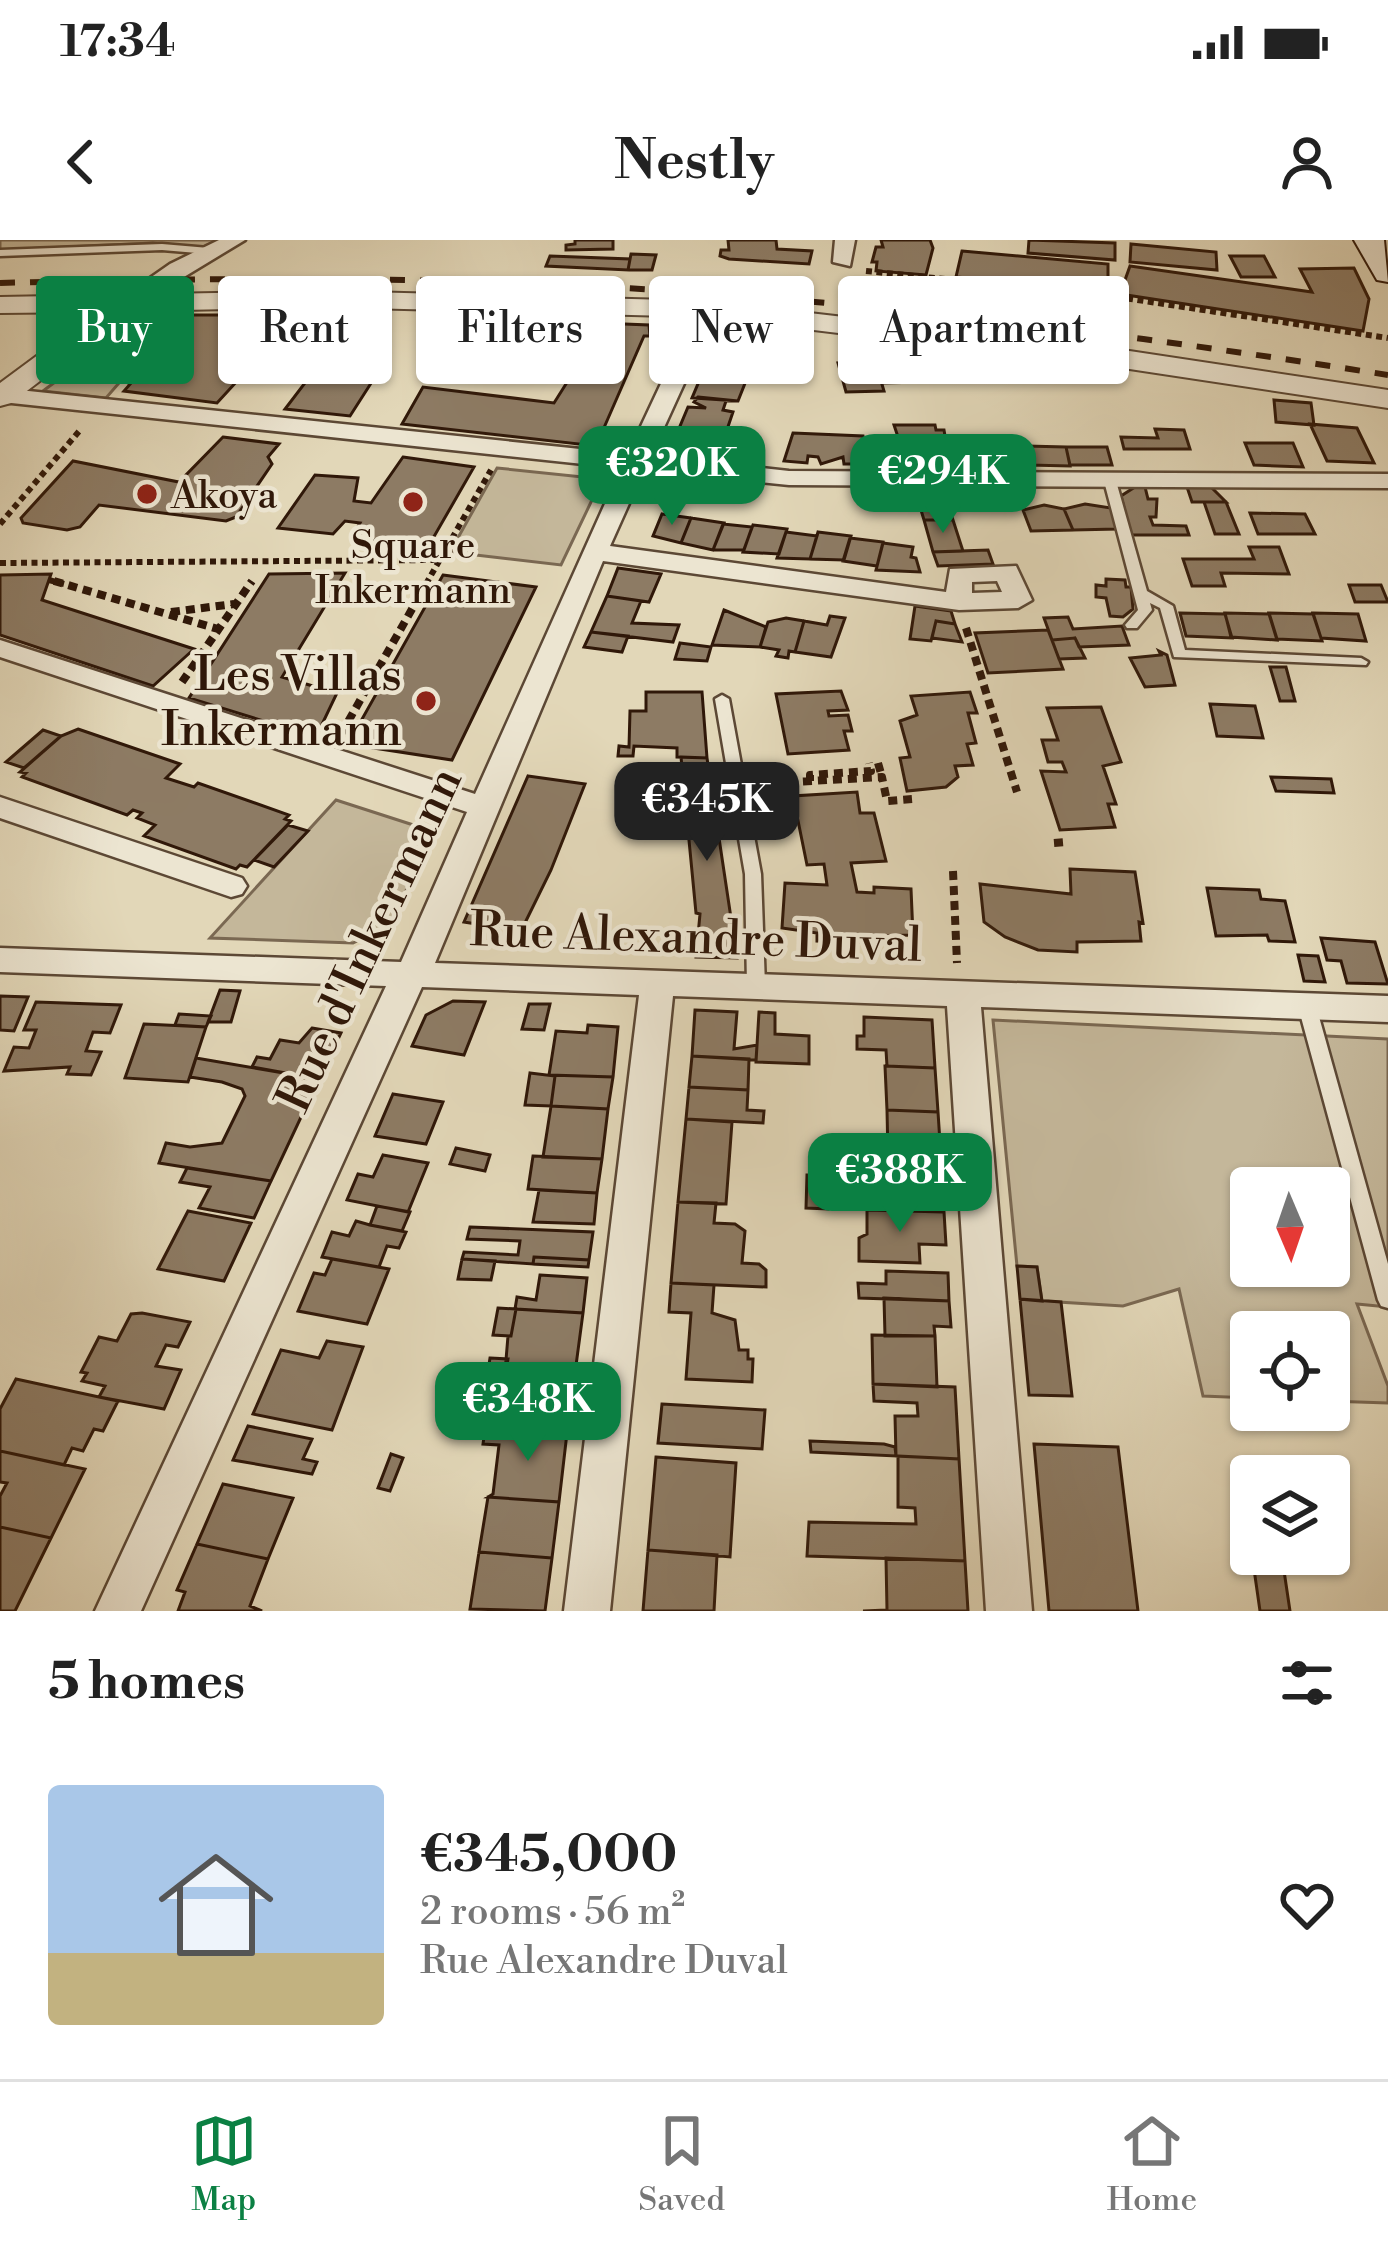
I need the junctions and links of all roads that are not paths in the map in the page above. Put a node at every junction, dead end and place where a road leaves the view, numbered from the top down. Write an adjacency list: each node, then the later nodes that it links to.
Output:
1 (235, 240): 3 (street)
2 (1369, 240): 5 (main road)
3 (209, 251): 4 (lane); 6 (street)
4 (0, 253)
5 (1388, 273)
6 (168, 276)
7 (194, 300): 10 (street)
8 (36, 304): 9 (street)
9 (0, 305)
10 (649, 307)
11 (814, 322): 15 (street)
12 (36, 370): 14 (street)
13 (672, 384): 16 (street, Rue d'Inkermann)
14 (1, 396): 16 (street)
15 (1388, 399)
16 (634, 464): 17 (street); 19 (street, Rue d'Inkermann)
17 (1110, 481): 18 (street); 20 (lane)
18 (1388, 481)
19 (594, 552): 21 (street); 27 (street, Rue d'Inkermann)
20 (1141, 593): 22 (lane); 24 (lane)
21 (959, 602)
22 (1132, 626)
23 (0, 648): 27 (street)
24 (1361, 662)
25 (722, 699): 32 (lane)
26 (0, 807): 28 (street)
27 (486, 808): 30 (street, Rue d'Inkermann)
28 (231, 886)
29 (0, 960): 30 (street, Rue Alexandre Duval)
30 (413, 974): 31 (street, Rue Alexandre Duval); 37 (street, Rue d'Inkermann)
31 (657, 983): 32 (street, Rue Alexandre Duval); 38 (street)
32 (756, 986): 33 (street, Rue Alexandre Duval)
33 (963, 994): 34 (street, Rue Alexandre Duval); 39 (street)
34 (1307, 1006): 35 (street, Rue Alexandre Duval); 36 (lane)
35 (1388, 1009)
36 (1388, 1300)
37 (118, 1611)
38 (587, 1611)
39 (1010, 1611)

